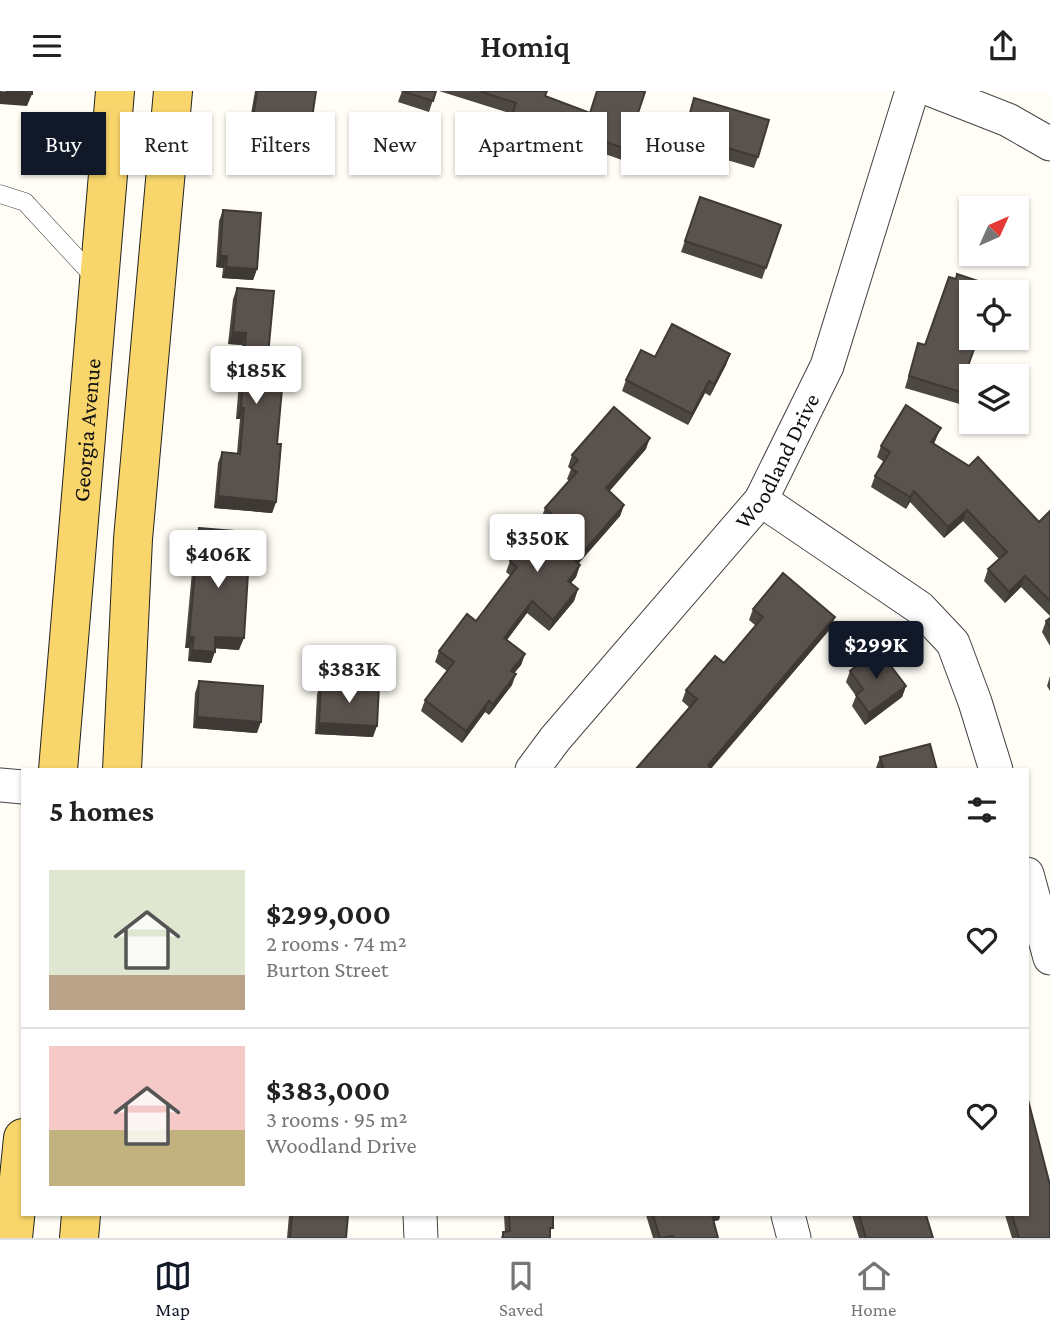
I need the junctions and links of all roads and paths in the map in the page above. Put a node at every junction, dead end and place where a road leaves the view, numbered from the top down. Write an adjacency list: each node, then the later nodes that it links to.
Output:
1 (115, 91): 7 (main road, Georgia Avenue)
2 (173, 91): 10 (main road)
3 (912, 91): 8 (street, Woodland Drive)
4 (934, 91): 5 (street)
5 (1050, 144)
6 (0, 194): 7 (lane)
7 (98, 282): 9 (main road, Georgia Avenue)
8 (761, 500): 11 (street, Woodland Drive); 12 (street)
9 (58, 768)
10 (122, 768)
11 (533, 768)
12 (995, 768)
13 (0, 785): 14 (street)
14 (21, 787)
15 (1029, 881): 16 (street)
16 (1050, 957)
17 (21, 1159): 21 (main road)
18 (81, 1216): 22 (main road)
19 (420, 1216): 23 (street)
20 (788, 1216): 24 (street)
21 (13, 1238)
22 (79, 1238)
23 (421, 1238)
24 (794, 1238)

